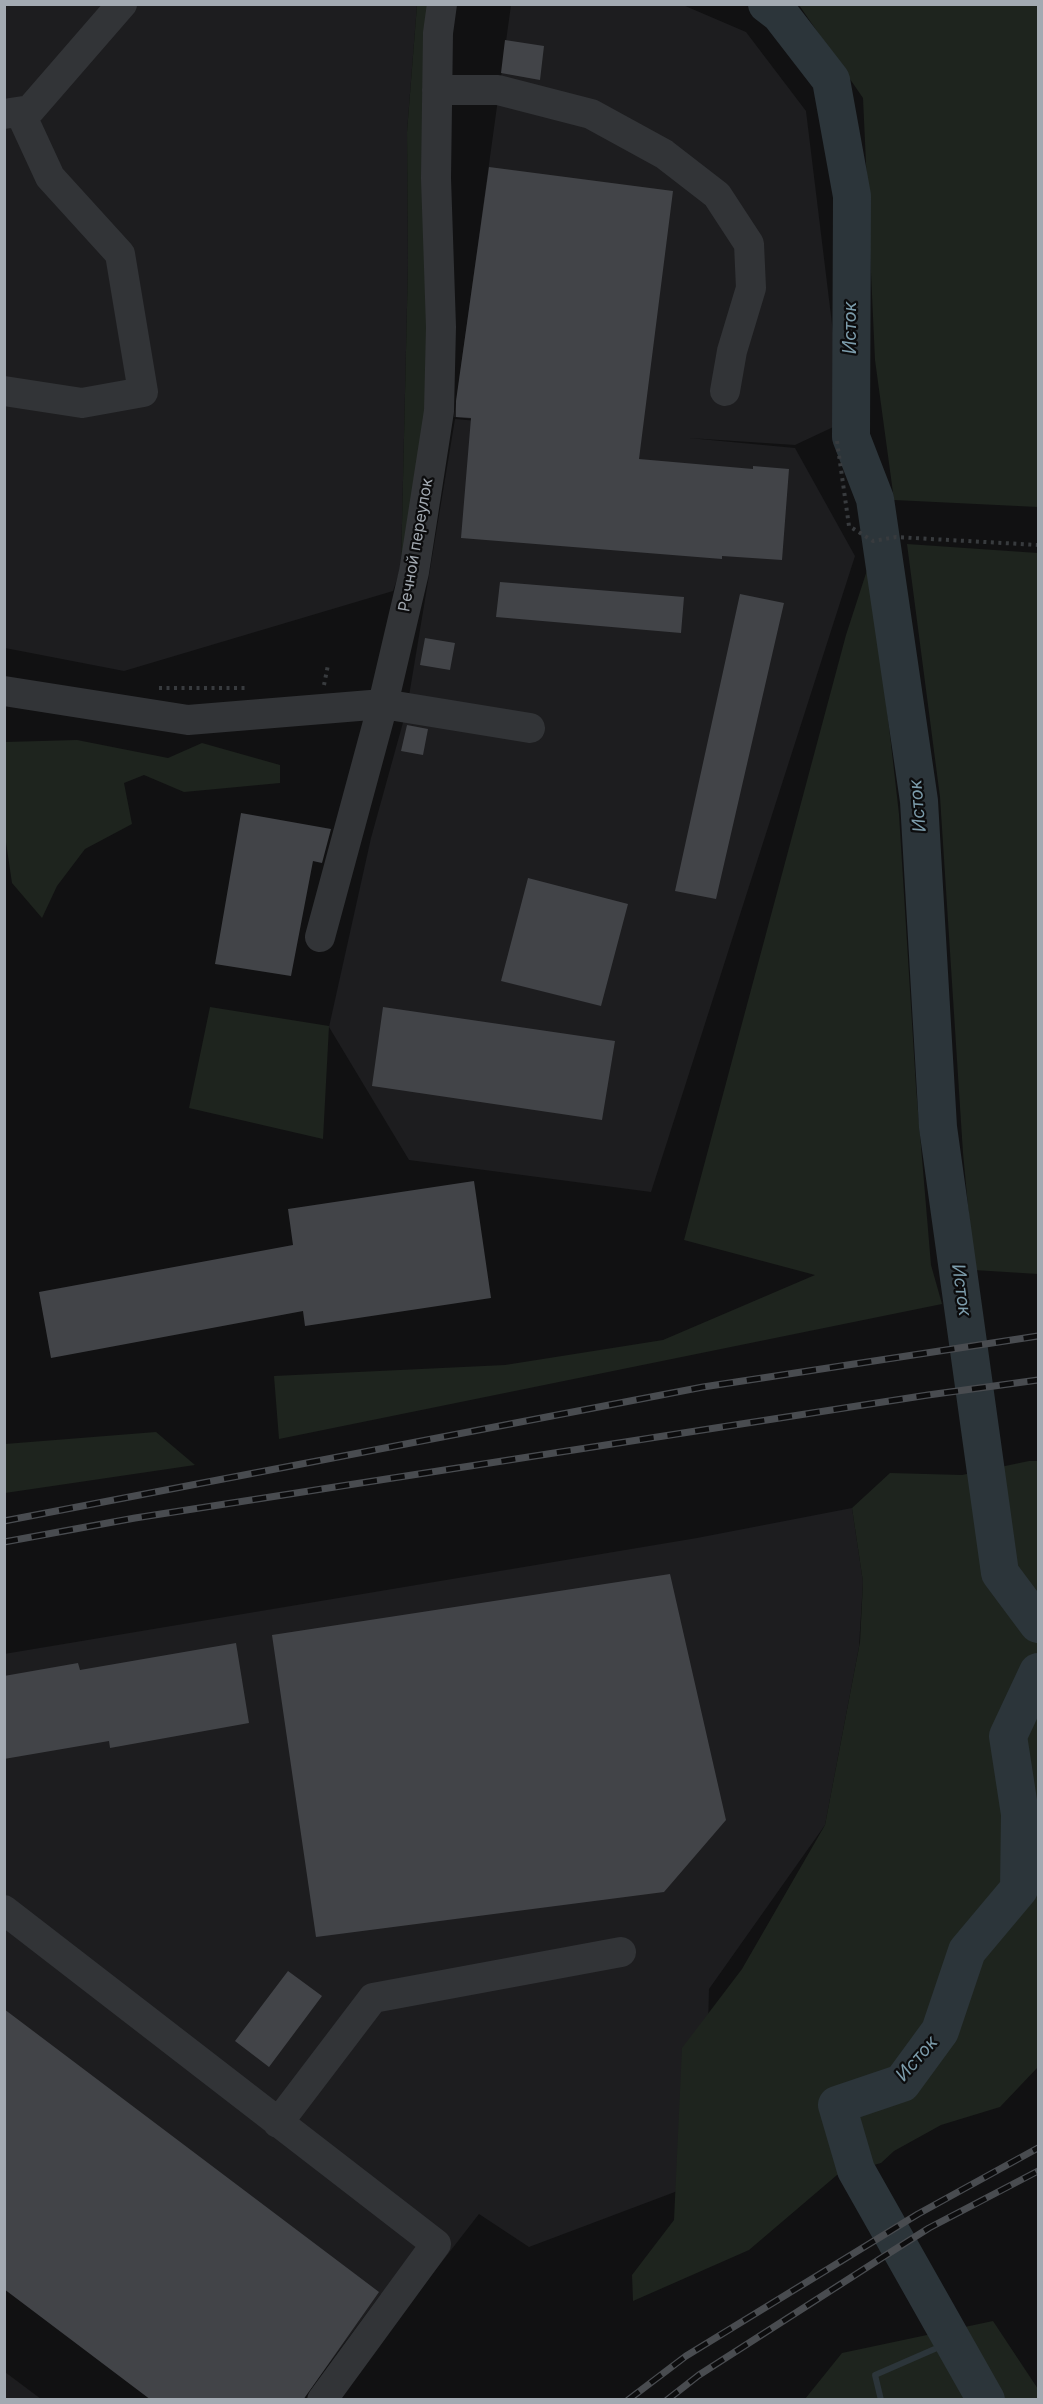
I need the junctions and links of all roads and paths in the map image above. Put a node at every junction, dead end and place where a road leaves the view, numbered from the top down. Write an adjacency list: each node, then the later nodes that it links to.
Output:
1 (122, 4): 4 (street)
2 (442, 4): 3 (street, Речной переулок)
3 (437, 90): 6 (street); 14 (street, Речной переулок)
4 (12, 113): 5 (street)
5 (4, 391)
6 (725, 391)
7 (837, 441): 8 (path)
8 (1038, 545)
9 (328, 665): 10 (path)
10 (312, 686)
11 (148, 688): 12 (path)
12 (252, 688)
13 (4, 691): 14 (street)
14 (383, 704): 15 (street); 16 (street, Речной переулок)
15 (530, 728)
16 (320, 937)
17 (4, 1910): 19 (street)
18 (621, 1952): 19 (street)
19 (278, 2122): 20 (street)
20 (322, 2400)

